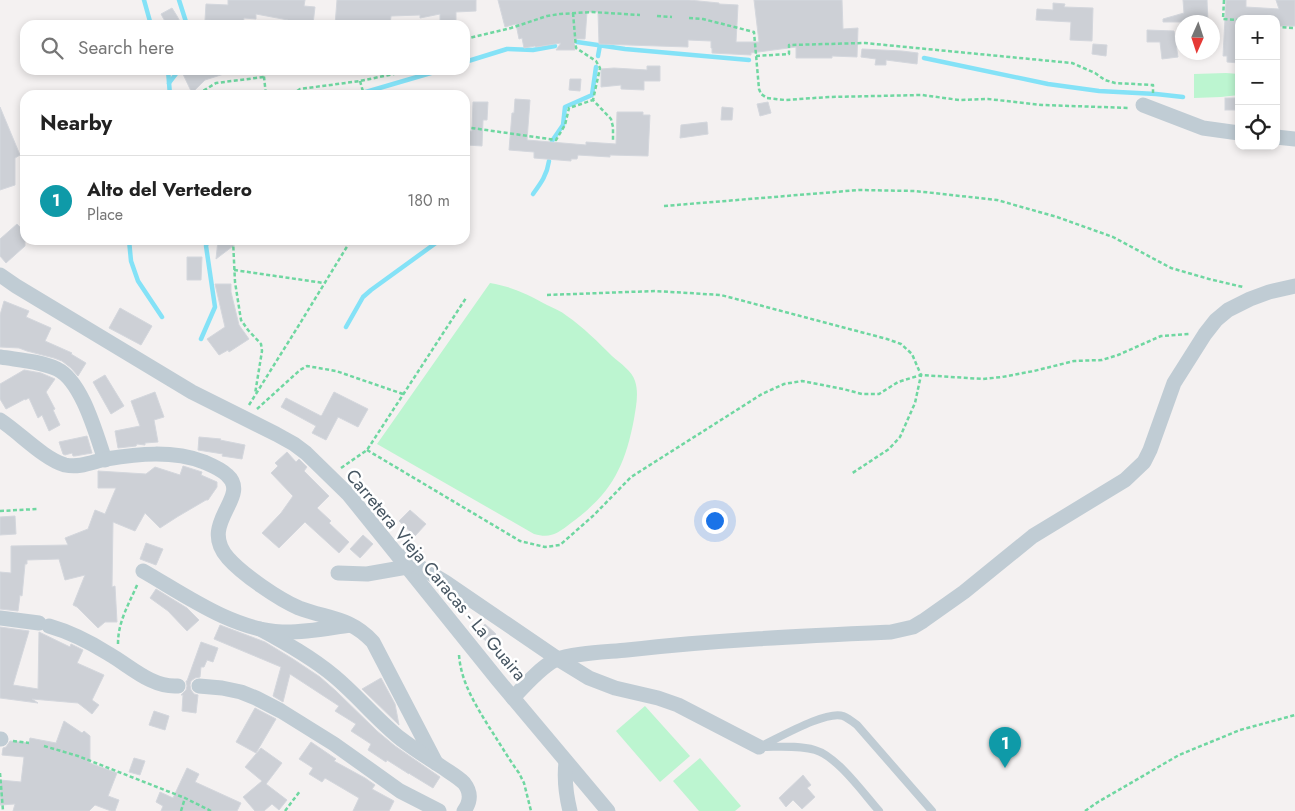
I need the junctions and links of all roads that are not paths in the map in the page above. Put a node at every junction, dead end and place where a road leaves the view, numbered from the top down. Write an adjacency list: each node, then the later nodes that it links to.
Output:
1 (1143, 105): 2 (street)
2 (1235, 132)
3 (1280, 137): 4 (street)
4 (1295, 139)
5 (0, 275): 10 (street, Carretera Vieja Caracas - La Guaira)
6 (1295, 286): 17 (street)
7 (0, 357): 9 (street)
8 (0, 420): 9 (street)
9 (105, 460): 15 (street)
10 (396, 553): 11 (street, Carretera Vieja Caracas - La Guaira); 17 (street)
11 (407, 567): 13 (street); 20 (street, Carretera Vieja Caracas - La Guaira)
12 (143, 570): 16 (street)
13 (338, 573)
14 (0, 618): 18 (street)
15 (352, 625): 16 (street); 23 (street)
16 (260, 629): 23 (street)
17 (558, 659): 20 (street); 21 (street)
18 (178, 686)
19 (199, 686): 24 (street)
20 (513, 698): 22 (street, Carretera Vieja Caracas - La Guaira)
21 (759, 747): 28 (lane); 29 (lane)
22 (566, 762): 26 (street); 27 (street, Carretera Vieja Caracas - La Guaira)
23 (436, 763): 25 (street)
24 (439, 811)
25 (464, 811)
26 (570, 811)
27 (608, 811)
28 (878, 811)
29 (932, 811)

